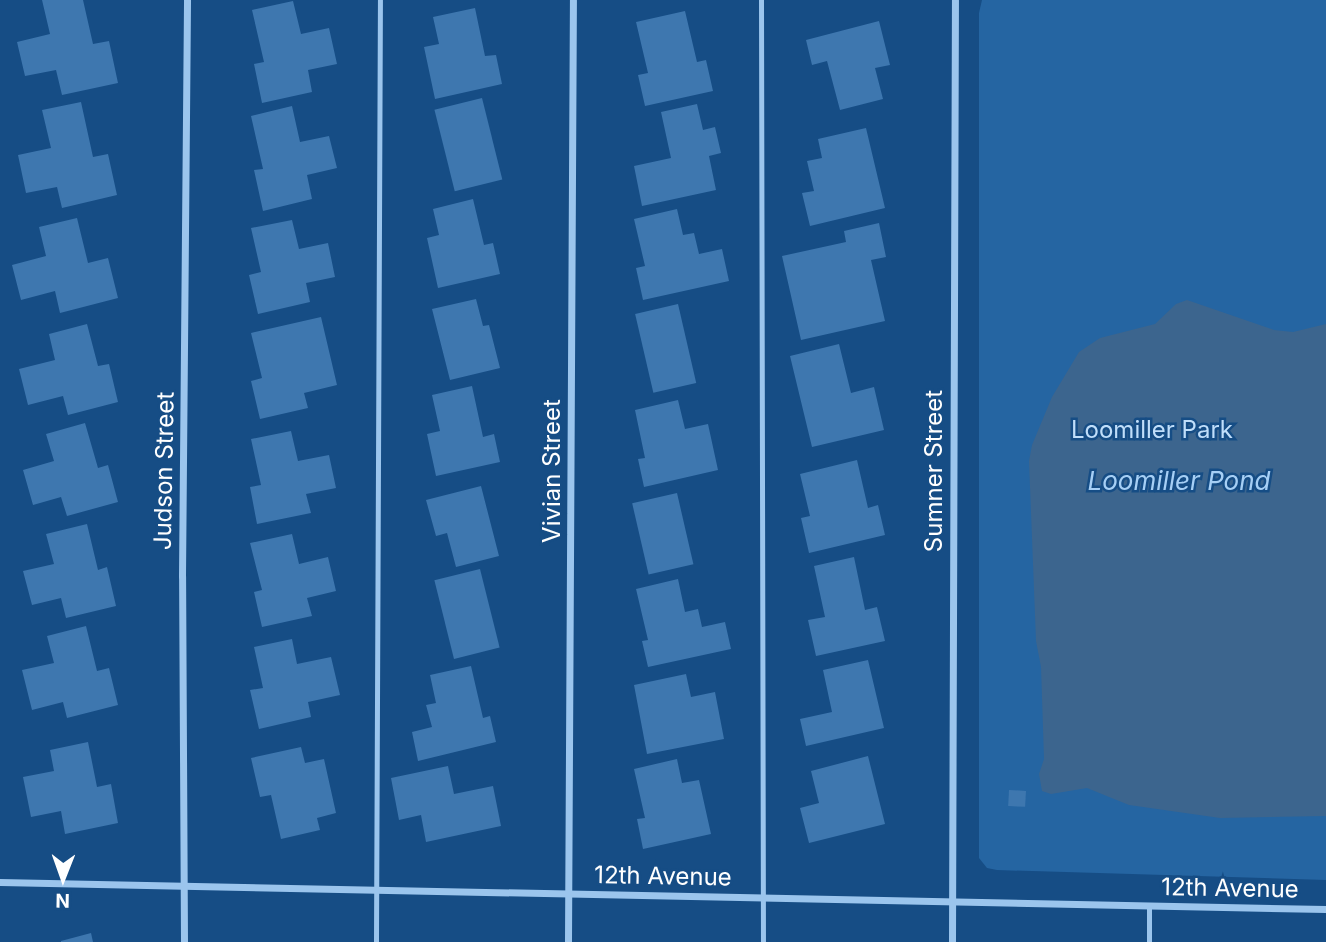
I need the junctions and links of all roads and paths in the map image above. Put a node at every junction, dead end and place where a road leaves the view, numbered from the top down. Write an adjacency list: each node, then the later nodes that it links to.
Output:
1 (187, 0): 7 (street, Judson Street)
2 (380, 0): 8 (lane)
3 (573, 0): 9 (street, Vivian Street)
4 (761, 0): 10 (lane)
5 (955, 0): 11 (street, Sumner Street)
6 (0, 882): 7 (street, 12th Avenue)
7 (184, 886): 8 (street, 12th Avenue); 14 (street, Judson Street)
8 (376, 890): 9 (street, 12th Avenue); 15 (lane)
9 (569, 893): 10 (street, 12th Avenue); 16 (street, Vivian Street)
10 (763, 897): 11 (street, 12th Avenue); 17 (lane)
11 (952, 901): 12 (street, 12th Avenue); 18 (street, Sumner Street)
12 (1149, 905): 13 (street, 12th Avenue); 19 (lane)
13 (1326, 909)
14 (184, 942)
15 (376, 942)
16 (568, 942)
17 (763, 942)
18 (951, 942)
19 (1149, 942)

